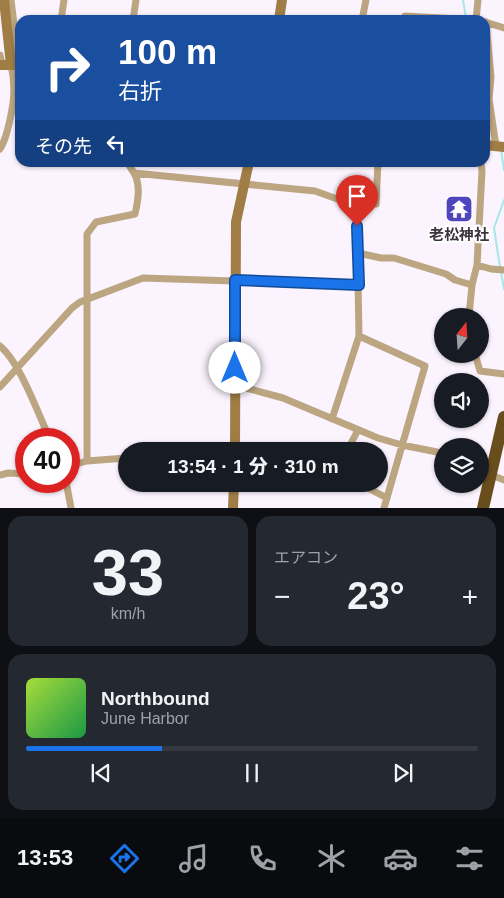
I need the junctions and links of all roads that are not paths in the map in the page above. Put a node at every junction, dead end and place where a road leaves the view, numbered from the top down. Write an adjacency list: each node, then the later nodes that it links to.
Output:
1 (4, 0): 15 (street)
2 (11, 0): 15 (street)
3 (64, 0): 8 (street)
4 (136, 0): 9 (street)
5 (282, 0): 10 (street)
6 (366, 0): 11 (street)
7 (478, 0): 12 (street)
8 (62, 15)
9 (134, 15)
10 (280, 15)
11 (363, 15)
12 (477, 15)
13 (490, 24): 14 (street)
14 (504, 28)
15 (9, 63): 18 (street)
16 (490, 103): 17 (street)
17 (501, 146)
18 (0, 150)
19 (130, 167): 23 (street)
20 (248, 167): 24 (street)
21 (378, 167): 25 (street)
22 (482, 167): 27 (street)
23 (134, 173): 24 (street); 32 (street)
24 (243, 185): 25 (street); 29 (street)
25 (354, 205): 26 (street)
26 (358, 253): 30 (street); 31 (street)
27 (477, 265): 28 (street); 31 (street)
28 (502, 270)
29 (235, 280): 30 (street); 32 (street); 39 (street)
30 (359, 285): 34 (street)
31 (472, 285): 33 (street)
32 (87, 298): 37 (street); 50 (street)
33 (470, 308)
34 (359, 336): 42 (street); 47 (street)
35 (0, 346): 37 (street)
36 (478, 363): 38 (street)
37 (17, 369): 40 (street); 43 (street)
38 (504, 374)
39 (235, 385): 42 (street); 45 (street)
40 (0, 387)
41 (504, 417): 52 (highway)
42 (332, 419): 44 (street)
43 (45, 428)
44 (358, 430): 46 (street); 47 (street)
45 (235, 442)
46 (352, 442)
47 (402, 445): 48 (street); 61 (street)
48 (434, 451)
49 (118, 459): 50 (street)
50 (87, 461): 51 (street)
51 (80, 463)
52 (489, 466)
53 (489, 470): 56 (street)
54 (15, 473): 55 (street)
55 (0, 475)
56 (504, 480)
57 (234, 492): 63 (street)
58 (375, 492): 61 (street)
59 (68, 493): 62 (street)
60 (485, 493): 65 (highway)
61 (387, 498): 64 (street)
62 (71, 508)
63 (233, 508)
64 (384, 508)
65 (483, 508)

